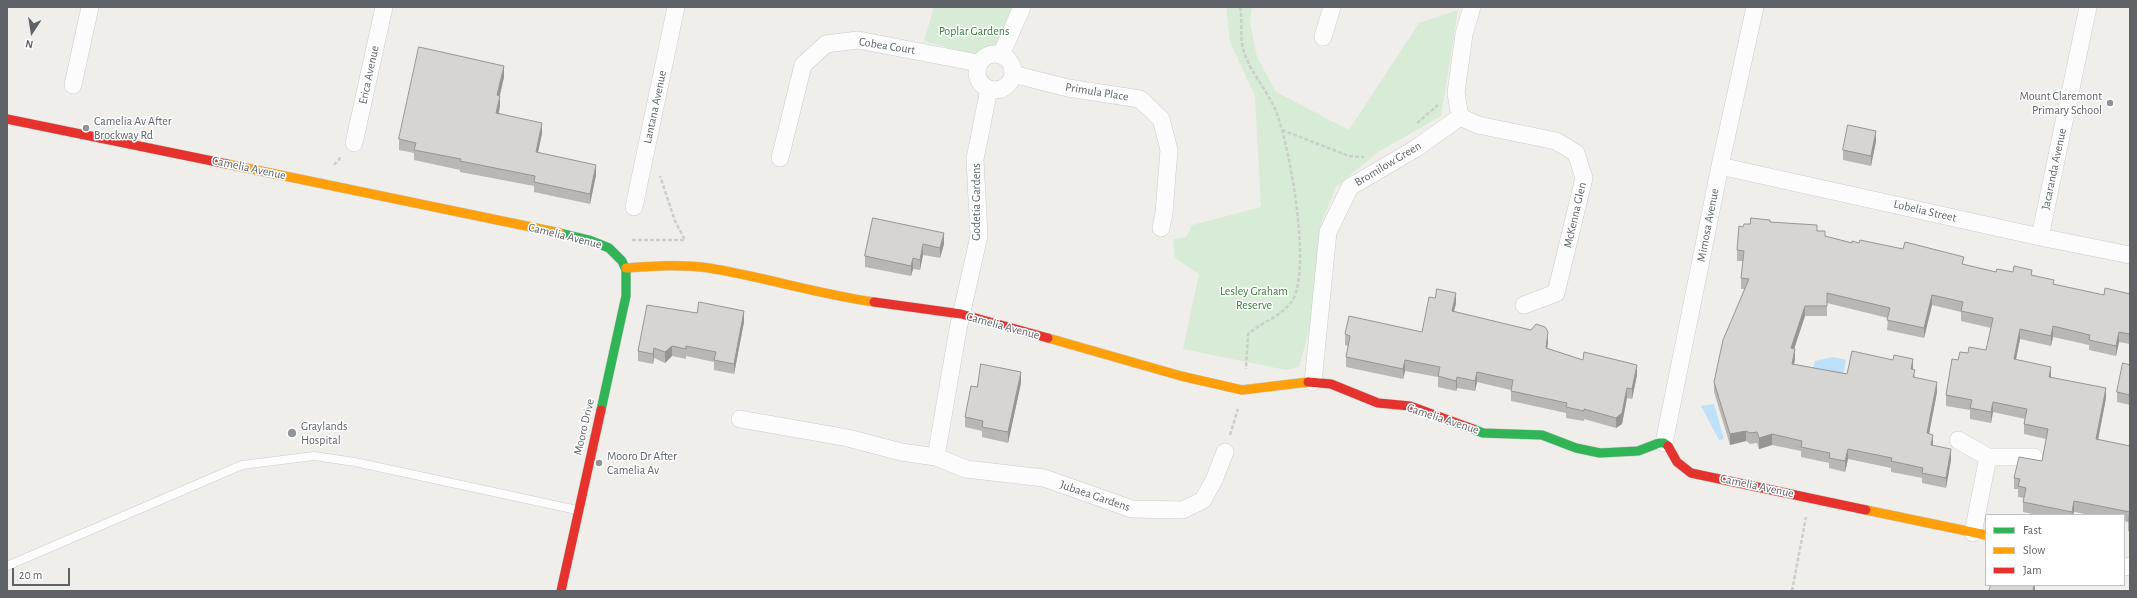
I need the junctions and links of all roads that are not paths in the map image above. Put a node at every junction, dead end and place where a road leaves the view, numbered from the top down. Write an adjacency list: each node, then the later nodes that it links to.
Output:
1 (90, 7): 13 (street)
2 (384, 7): 17 (street, Erica Avenue)
3 (676, 7): 20 (street, Lantana Avenue)
4 (1022, 7): 10 (street)
5 (1332, 7): 9 (street)
6 (1472, 7): 15 (street)
7 (1755, 7): 19 (street, Mimosa Avenue)
8 (2088, 7): 22 (street, Jacaranda Avenue)
9 (1323, 37)
10 (1001, 55): 11 (street); 12 (street)
11 (978, 63): 14 (street); 18 (street, Cobea Court)
12 (1013, 74): 14 (street); 21 (street, Primula Place)
13 (74, 85)
14 (989, 90): 26 (street, Godetia Gardens)
15 (1460, 117): 25 (street, McKenna Glen); 27 (street, Bromilow Green)
16 (7, 119): 24 (street, Camelia Avenue)
17 (354, 143)
18 (780, 158)
19 (1720, 166): 22 (street, Lobelia Street); 30 (street, Mimosa Avenue)
20 (634, 207)
21 (1161, 228)
22 (2040, 236): 23 (street, Lobelia Street)
23 (2130, 254)
24 (626, 268): 26 (street, Camelia Avenue); 35 (street, Mooro Drive)
25 (1524, 305)
26 (961, 314): 27 (street, Camelia Avenue); 33 (street)
27 (1313, 382): 30 (street, Camelia Avenue)
28 (740, 419): 33 (street, Jubaea Gardens)
29 (1958, 440): 34 (street)
30 (1664, 443): 36 (street, Camelia Avenue)
31 (1225, 452): 33 (street, Jubaea Gardens)
32 (2034, 456): 34 (street)
33 (936, 457)
34 (1988, 457): 36 (street)
35 (577, 510): 37 (lane); 38 (street, Mooro Drive)
36 (1980, 534)
37 (7, 566)
38 (561, 591)

